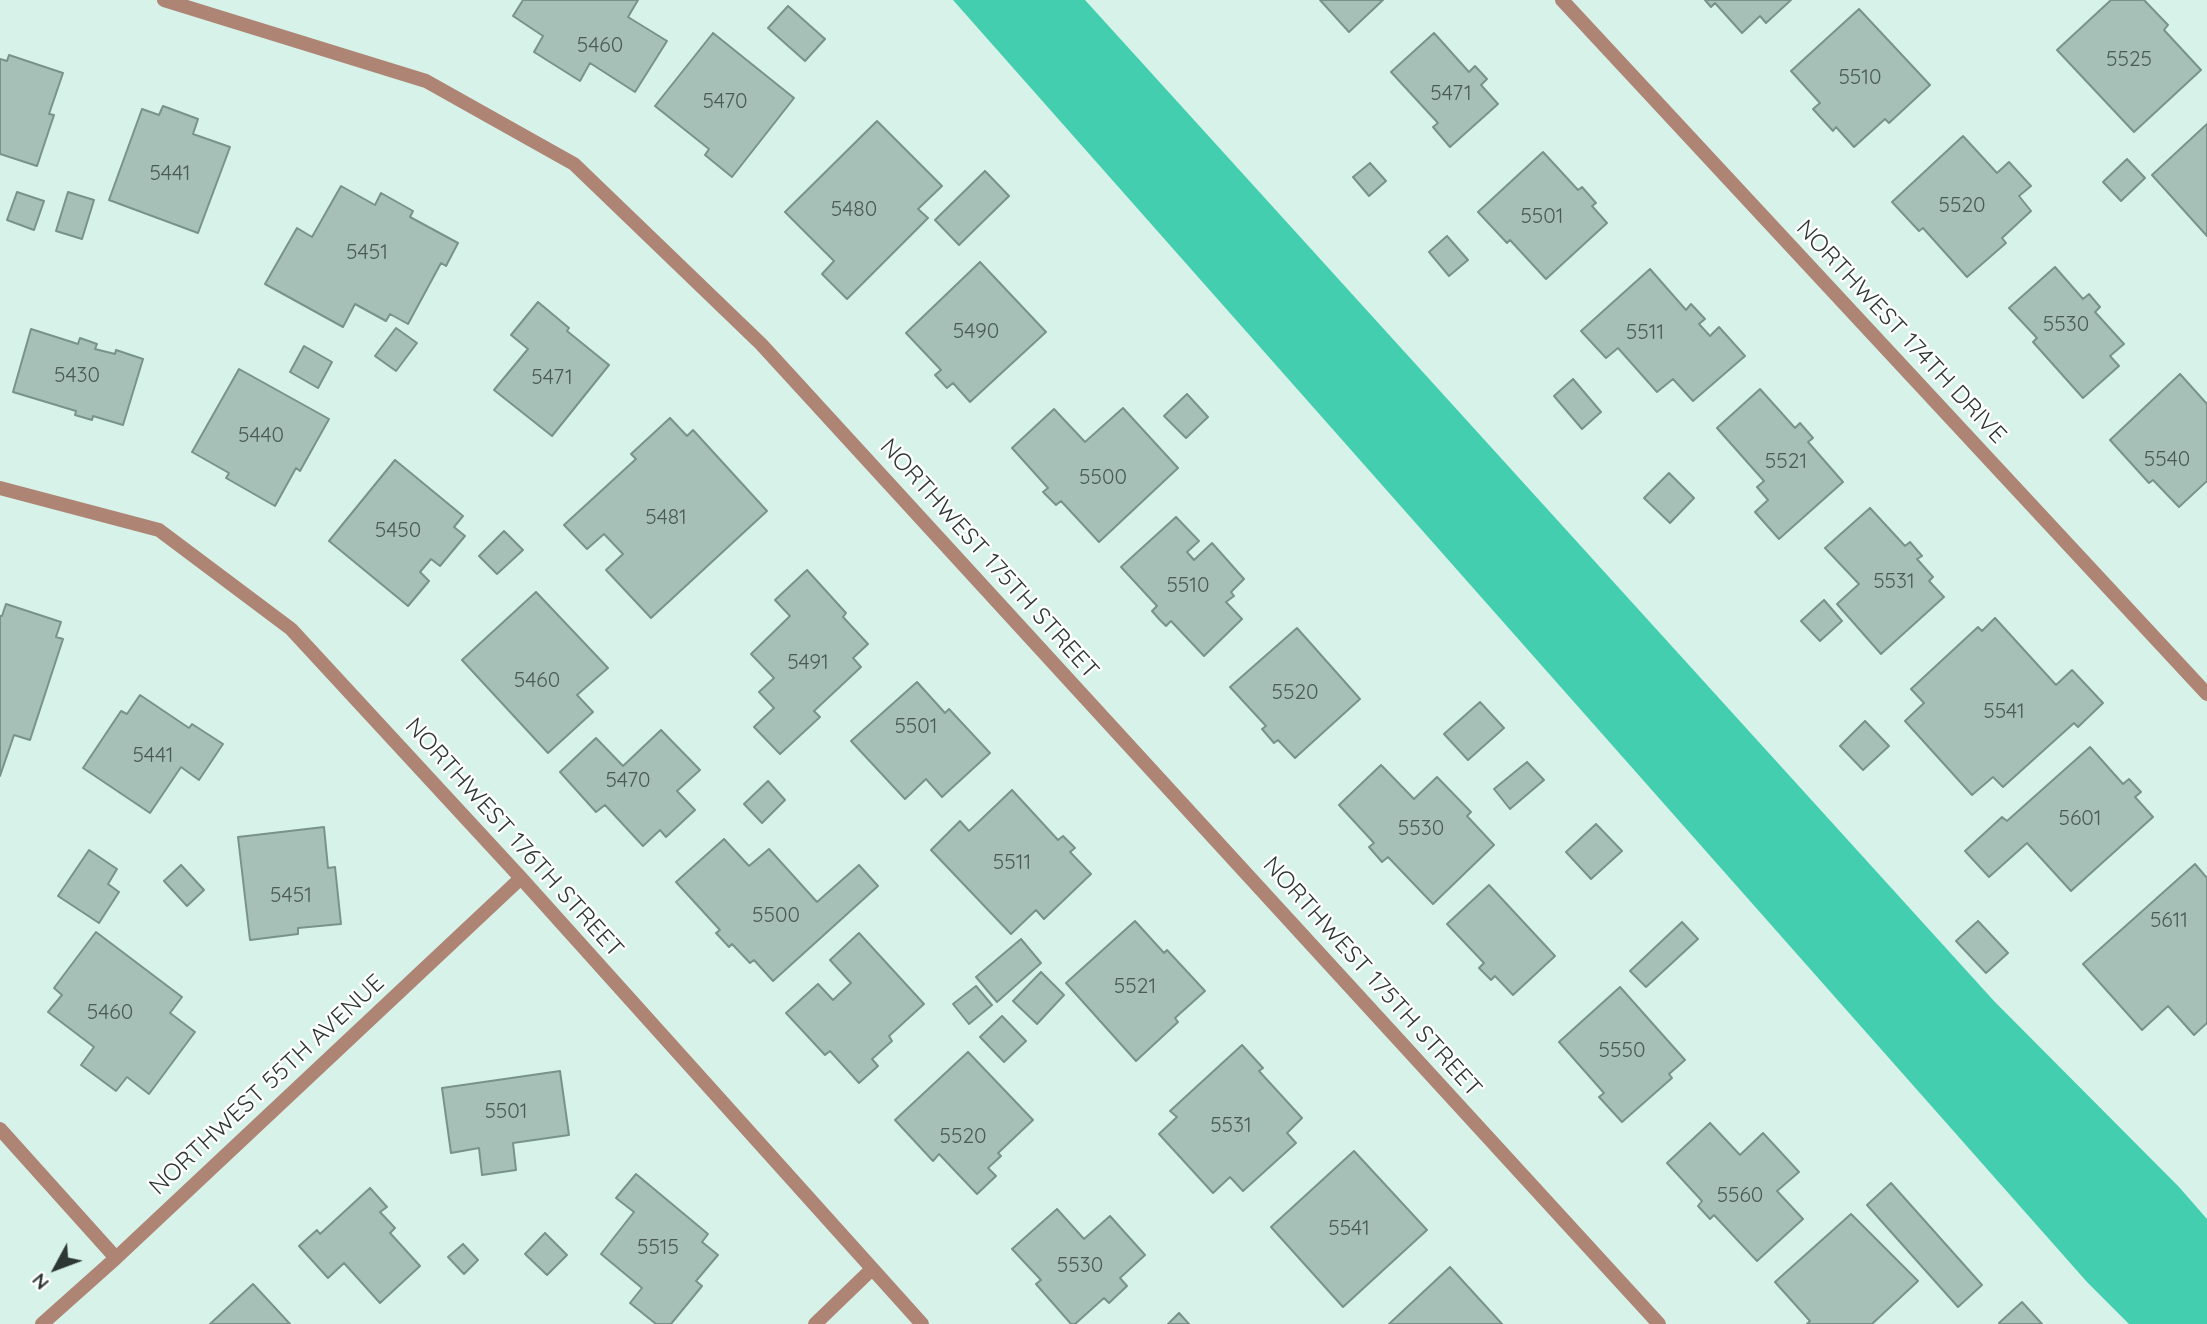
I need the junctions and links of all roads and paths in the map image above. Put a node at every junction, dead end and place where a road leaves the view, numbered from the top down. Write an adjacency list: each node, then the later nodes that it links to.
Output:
1 (164, 0): 12 (street, NORTHWEST 175TH STREET)
2 (1562, 0): 4 (street, NORTHWEST 174TH DRIVE)
3 (0, 488): 5 (street, NORTHWEST 176TH STREET)
4 (2207, 694)
5 (522, 878): 7 (street, NORTHWEST 55TH AVENUE); 8 (street, NORTHWEST 176TH STREET)
6 (0, 1129): 7 (street)
7 (116, 1258): 9 (street, NORTHWEST 55TH AVENUE)
8 (872, 1269): 10 (street); 11 (street, NORTHWEST 176TH STREET)
9 (42, 1324)
10 (815, 1324)
11 (922, 1324)
12 (1658, 1324)

